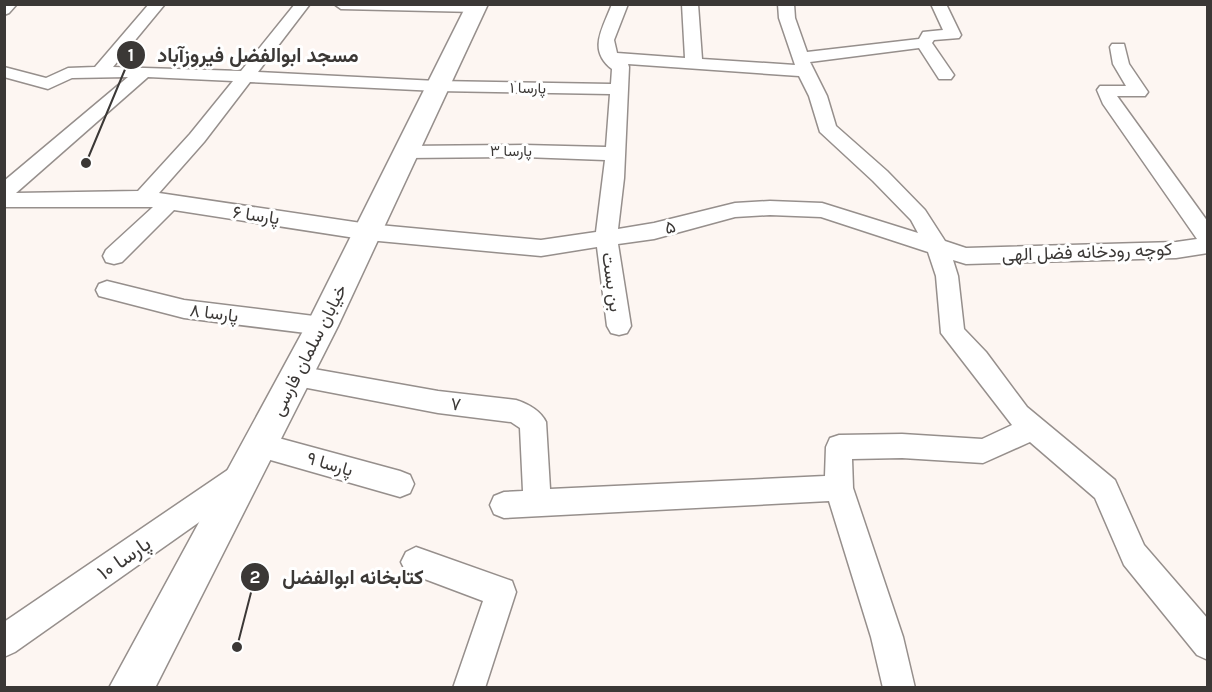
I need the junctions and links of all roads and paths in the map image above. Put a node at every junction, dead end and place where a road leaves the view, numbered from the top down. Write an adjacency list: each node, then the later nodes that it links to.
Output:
1 (10, 4): 11 (street)
2 (158, 4): 18 (street)
3 (303, 4): 21 (street)
4 (341, 4): 9 (street)
5 (620, 4): 14 (street)
6 (690, 4): 15 (street)
7 (786, 4): 16 (street)
8 (938, 4): 12 (street)
9 (363, 5): 10 (street)
10 (477, 5): 22 (main road, خیابان سلمان فارسی)
11 (4, 10)
12 (924, 43): 16 (street); 20 (street)
13 (1118, 47): 32 (street)
14 (609, 58): 15 (street); 23 (street, بن بست)
15 (694, 64): 16 (street)
16 (803, 64): 34 (street)
17 (4, 72): 18 (street, پارسا ۱)
18 (100, 72): 19 (street, پارسا ۱)
19 (144, 72): 21 (street, پارسا ۱); 26 (street)
20 (945, 75)
21 (243, 77): 22 (street, پارسا ۱); 27 (street)
22 (436, 86): 23 (street, پارسا ۱); 24 (main road, خیابان سلمان فارسی)
23 (619, 89): 25 (street, بن بست)
24 (406, 152): 25 (street, پارسا ۳); 30 (main road, خیابان سلمان فارسی)
25 (616, 154): 31 (street, بن بست)
26 (4, 192)
27 (143, 198): 28 (street, پارسا ۶); 29 (street, پارسا ۶)
28 (4, 200)
29 (170, 202): 30 (street, پارسا ۶); 35 (street)
30 (368, 232): 31 (street, ۵); 38 (main road, خیابان سلمان فارسی)
31 (606, 238): 34 (street, ۵); 39 (street, بن بست)
32 (1208, 238)
33 (1208, 245): 36 (street, کوچه رودخانه فضل الهی)
34 (938, 248): 36 (street, ۵); 41 (street)
35 (114, 256)
36 (966, 256)
37 (107, 290): 38 (street, پارسا ۸)
38 (322, 326): 40 (main road, خیابان سلمان فارسی)
39 (619, 326)
40 (297, 376): 42 (main road, خیابان سلمان فارسی); 46 (street, ۷)
41 (1033, 428): 45 (street); 50 (street)
42 (260, 445): 43 (main road, خیابان سلمان فارسی); 44 (street, پارسا ۹)
43 (243, 476): 49 (street, پارسا ۱۰); 51 (main road, خیابان سلمان فارسی)
44 (399, 484)
45 (839, 488): 46 (street); 53 (street)
46 (537, 503): 47 (street)
47 (504, 505)
48 (416, 562): 52 (street)
49 (4, 641)
50 (1208, 644)
51 (131, 687)
52 (469, 687)
53 (899, 687)

